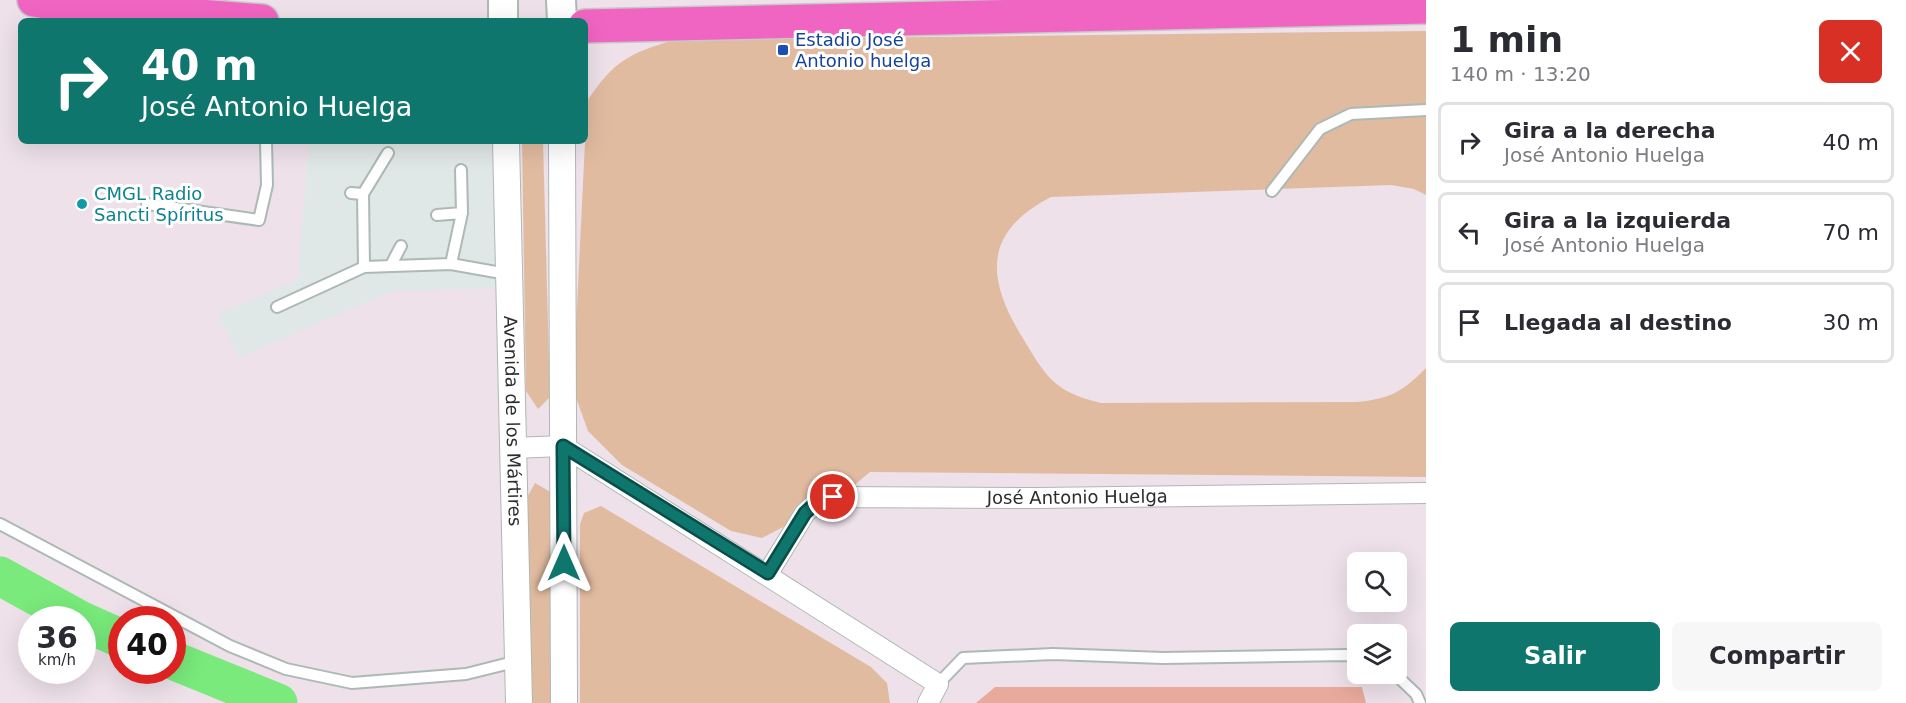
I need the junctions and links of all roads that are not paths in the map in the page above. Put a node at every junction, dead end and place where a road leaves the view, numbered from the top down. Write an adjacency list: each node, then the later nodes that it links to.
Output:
1 (503, 0): 6 (main road)
2 (561, 0): 7 (main road)
3 (53, 6): 5 (highway)
4 (1426, 7): 8 (highway)
5 (220, 18)
6 (503, 18)
7 (562, 18)
8 (642, 24): 9 (highway); 10 (highway)
9 (588, 26)
10 (588, 45)
11 (1426, 110): 17 (lane)
12 (266, 144): 20 (lane)
13 (506, 144): 27 (street, Avenida de los Mártires)
14 (562, 144): 29 (street)
15 (388, 153): 19 (lane)
16 (461, 170): 21 (lane)
17 (1272, 192)
18 (351, 193): 19 (lane)
19 (363, 194): 26 (lane)
20 (147, 204)
21 (462, 213): 22 (lane); 24 (lane)
22 (437, 214)
23 (401, 246): 25 (lane)
24 (452, 264): 25 (lane); 27 (lane)
25 (391, 265): 26 (lane)
26 (364, 267): 28 (lane)
27 (507, 274): 30 (street, Avenida de los Mártires)
28 (277, 307)
29 (563, 446): 30 (street); 33 (street); 39 (street)
30 (513, 448): 35 (street, Avenida de los Mártires)
31 (1426, 492): 33 (street, José Antonio Huelga)
32 (0, 524): 35 (lane)
33 (768, 573): 36 (street)
34 (1347, 656): 36 (lane)
35 (518, 661): 38 (street, Avenida de los Mártires)
36 (938, 684): 40 (street)
37 (1406, 684): 41 (lane)
38 (519, 703)
39 (564, 703)
40 (928, 703)
41 (1420, 703)

